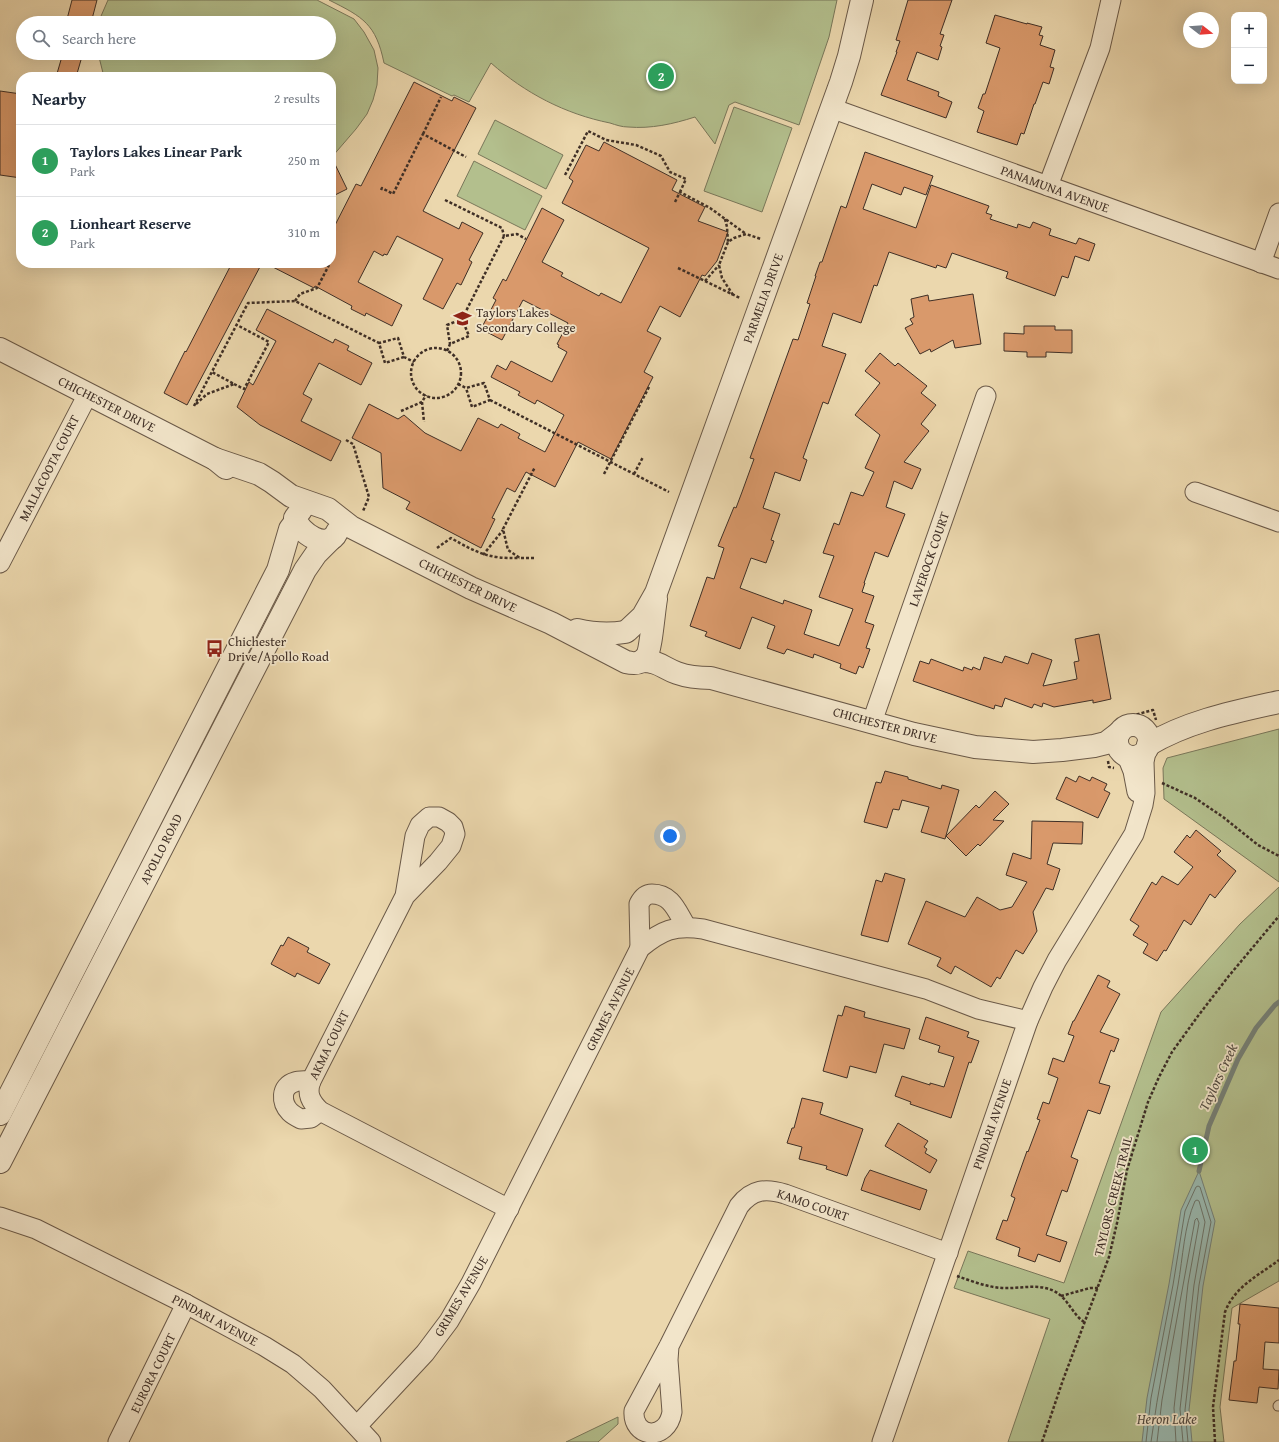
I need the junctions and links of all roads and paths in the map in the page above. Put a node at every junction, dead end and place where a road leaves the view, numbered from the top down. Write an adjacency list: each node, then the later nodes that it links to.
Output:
1 (862, 0): 4 (street, PARMELIA DRIVE)
2 (1111, 0): 8 (street)
3 (441, 97): 5 (path)
4 (832, 108): 8 (street, PANAMUNA AVENUE); 71 (street, PARMELIA DRIVE)
5 (423, 134): 6 (path); 9 (path)
6 (466, 157)
7 (565, 175): 10 (path)
8 (1048, 186): 20 (street, PANAMUNA AVENUE)
9 (381, 190)
10 (680, 192): 12 (path); 14 (path)
11 (446, 200): 16 (path)
12 (675, 202)
13 (1279, 213): 20 (street)
14 (725, 219): 15 (path); 19 (path)
15 (746, 234): 18 (path); 19 (path)
16 (504, 236): 17 (path); 29 (path)
17 (526, 238)
18 (761, 239)
19 (728, 242): 21 (path)
20 (1261, 262): 24 (street, PANAMUNA AVENUE)
21 (720, 264): 25 (path); 26 (path)
22 (327, 268): 28 (path)
23 (678, 268): 25 (path)
24 (1279, 269)
25 (705, 281): 26 (path)
26 (733, 295): 27 (path)
27 (740, 298)
28 (295, 301): 30 (path); 31 (path)
29 (462, 319): 32 (path); 32 (path)
30 (237, 325): 37 (path); 38 (path)
31 (379, 343): 35 (path); 35 (path)
32 (450, 344): 34 (path)
33 (0, 349): 42 (street, CHICHESTER DRIVE)
34 (447, 351): 36 (path); 39 (path)
35 (404, 357): 36 (path)
36 (414, 362): 43 (path)
37 (212, 372): 38 (path); 38 (path)
38 (234, 384)
39 (458, 384): 41 (path); 43 (path)
40 (649, 387): 52 (path)
41 (466, 388): 45 (path); 45 (path)
42 (88, 394): 51 (street, CHICHESTER DRIVE); 70 (street, MALLACOOTA COURT)
43 (426, 395): 46 (path)
44 (986, 396): 76 (street, LAVEROCK COURT)
45 (490, 400): 52 (path)
46 (422, 402): 47 (path); 48 (path)
47 (402, 410)
48 (424, 422)
49 (346, 440): 59 (path)
50 (643, 456): 55 (path)
51 (215, 459): 58 (street, CHICHESTER DRIVE); 60 (street, CHICHESTER DRIVE)
52 (610, 462): 54 (path); 55 (path)
53 (535, 467): 63 (path)
54 (604, 474)
55 (634, 474): 56 (path)
56 (669, 492)
57 (1195, 492): 62 (street)
58 (312, 503): 60 (street); 61 (street)
59 (363, 511)
60 (295, 519): 64 (street); 90 (street, APOLLO ROAD)
61 (339, 519): 64 (street); 65 (street, CHICHESTER DRIVE)
62 (1279, 522)
63 (503, 529): 67 (path); 68 (path)
64 (331, 540): 65 (street, CHICHESTER DRIVE); 91 (street, APOLLO ROAD)
65 (386, 545): 72 (street, CHICHESTER DRIVE)
66 (436, 548): 67 (path)
67 (483, 554): 68 (path)
68 (520, 558): 69 (path)
69 (534, 558)
70 (0, 563)
71 (656, 593): 73 (street, PARMELIA DRIVE); 74 (street, PARMELIA DRIVE)
72 (551, 623): 73 (street, CHICHESTER DRIVE); 74 (street, CHICHESTER DRIVE)
73 (626, 632): 74 (street); 74 (street)
74 (641, 651): 76 (street, CHICHESTER DRIVE)
75 (1279, 702): 77 (street)
76 (872, 722): 78 (street, CHICHESTER DRIVE)
77 (1200, 722): 78 (street); 79 (street)
78 (1127, 742): 79 (street); 81 (street, PINDARI AVENUE)
79 (1148, 746): 81 (street, PINDARI AVENUE)
80 (1158, 783): 82 (path)
81 (1137, 822): 87 (street, PINDARI AVENUE)
82 (1279, 856)
83 (405, 896): 88 (street, AKMA COURT)
84 (1279, 916): 99 (path, TAYLORS CREEK TRAIL)
85 (686, 926): 86 (street, GRIMES AVENUE); 86 (street); 87 (street, GRIMES AVENUE)
86 (640, 948): 93 (street, GRIMES AVENUE)
87 (1025, 1027): 96 (street, PINDARI AVENUE)
88 (311, 1081): 89 (street, AKMA COURT); 89 (street)
89 (320, 1111): 93 (street, AKMA COURT)
90 (0, 1114)
91 (0, 1162)
92 (0, 1203): 95 (street, PINDARI AVENUE)
93 (509, 1209): 104 (street, GRIMES AVENUE)
94 (0, 1216): 95 (street, PINDARI AVENUE)
95 (36, 1229): 101 (street, PINDARI AVENUE)
96 (948, 1253): 98 (street, PINDARI AVENUE); 103 (street, KAMO COURT)
97 (1279, 1260): 109 (path)
98 (941, 1271): 100 (path); 107 (street, PINDARI AVENUE)
99 (1098, 1288): 100 (path); 102 (path, TAYLORS CREEK TRAIL)
100 (1061, 1296): 102 (path)
101 (186, 1304): 104 (street, PINDARI AVENUE); 105 (street, EURORA COURT)
102 (1084, 1322): 108 (path, TAYLORS CREEK TRAIL)
103 (669, 1346)
104 (353, 1422): 106 (street, PINDARI AVENUE)
105 (118, 1442)
106 (371, 1442)
107 (882, 1442)
108 (1042, 1442)
109 (1215, 1442)

